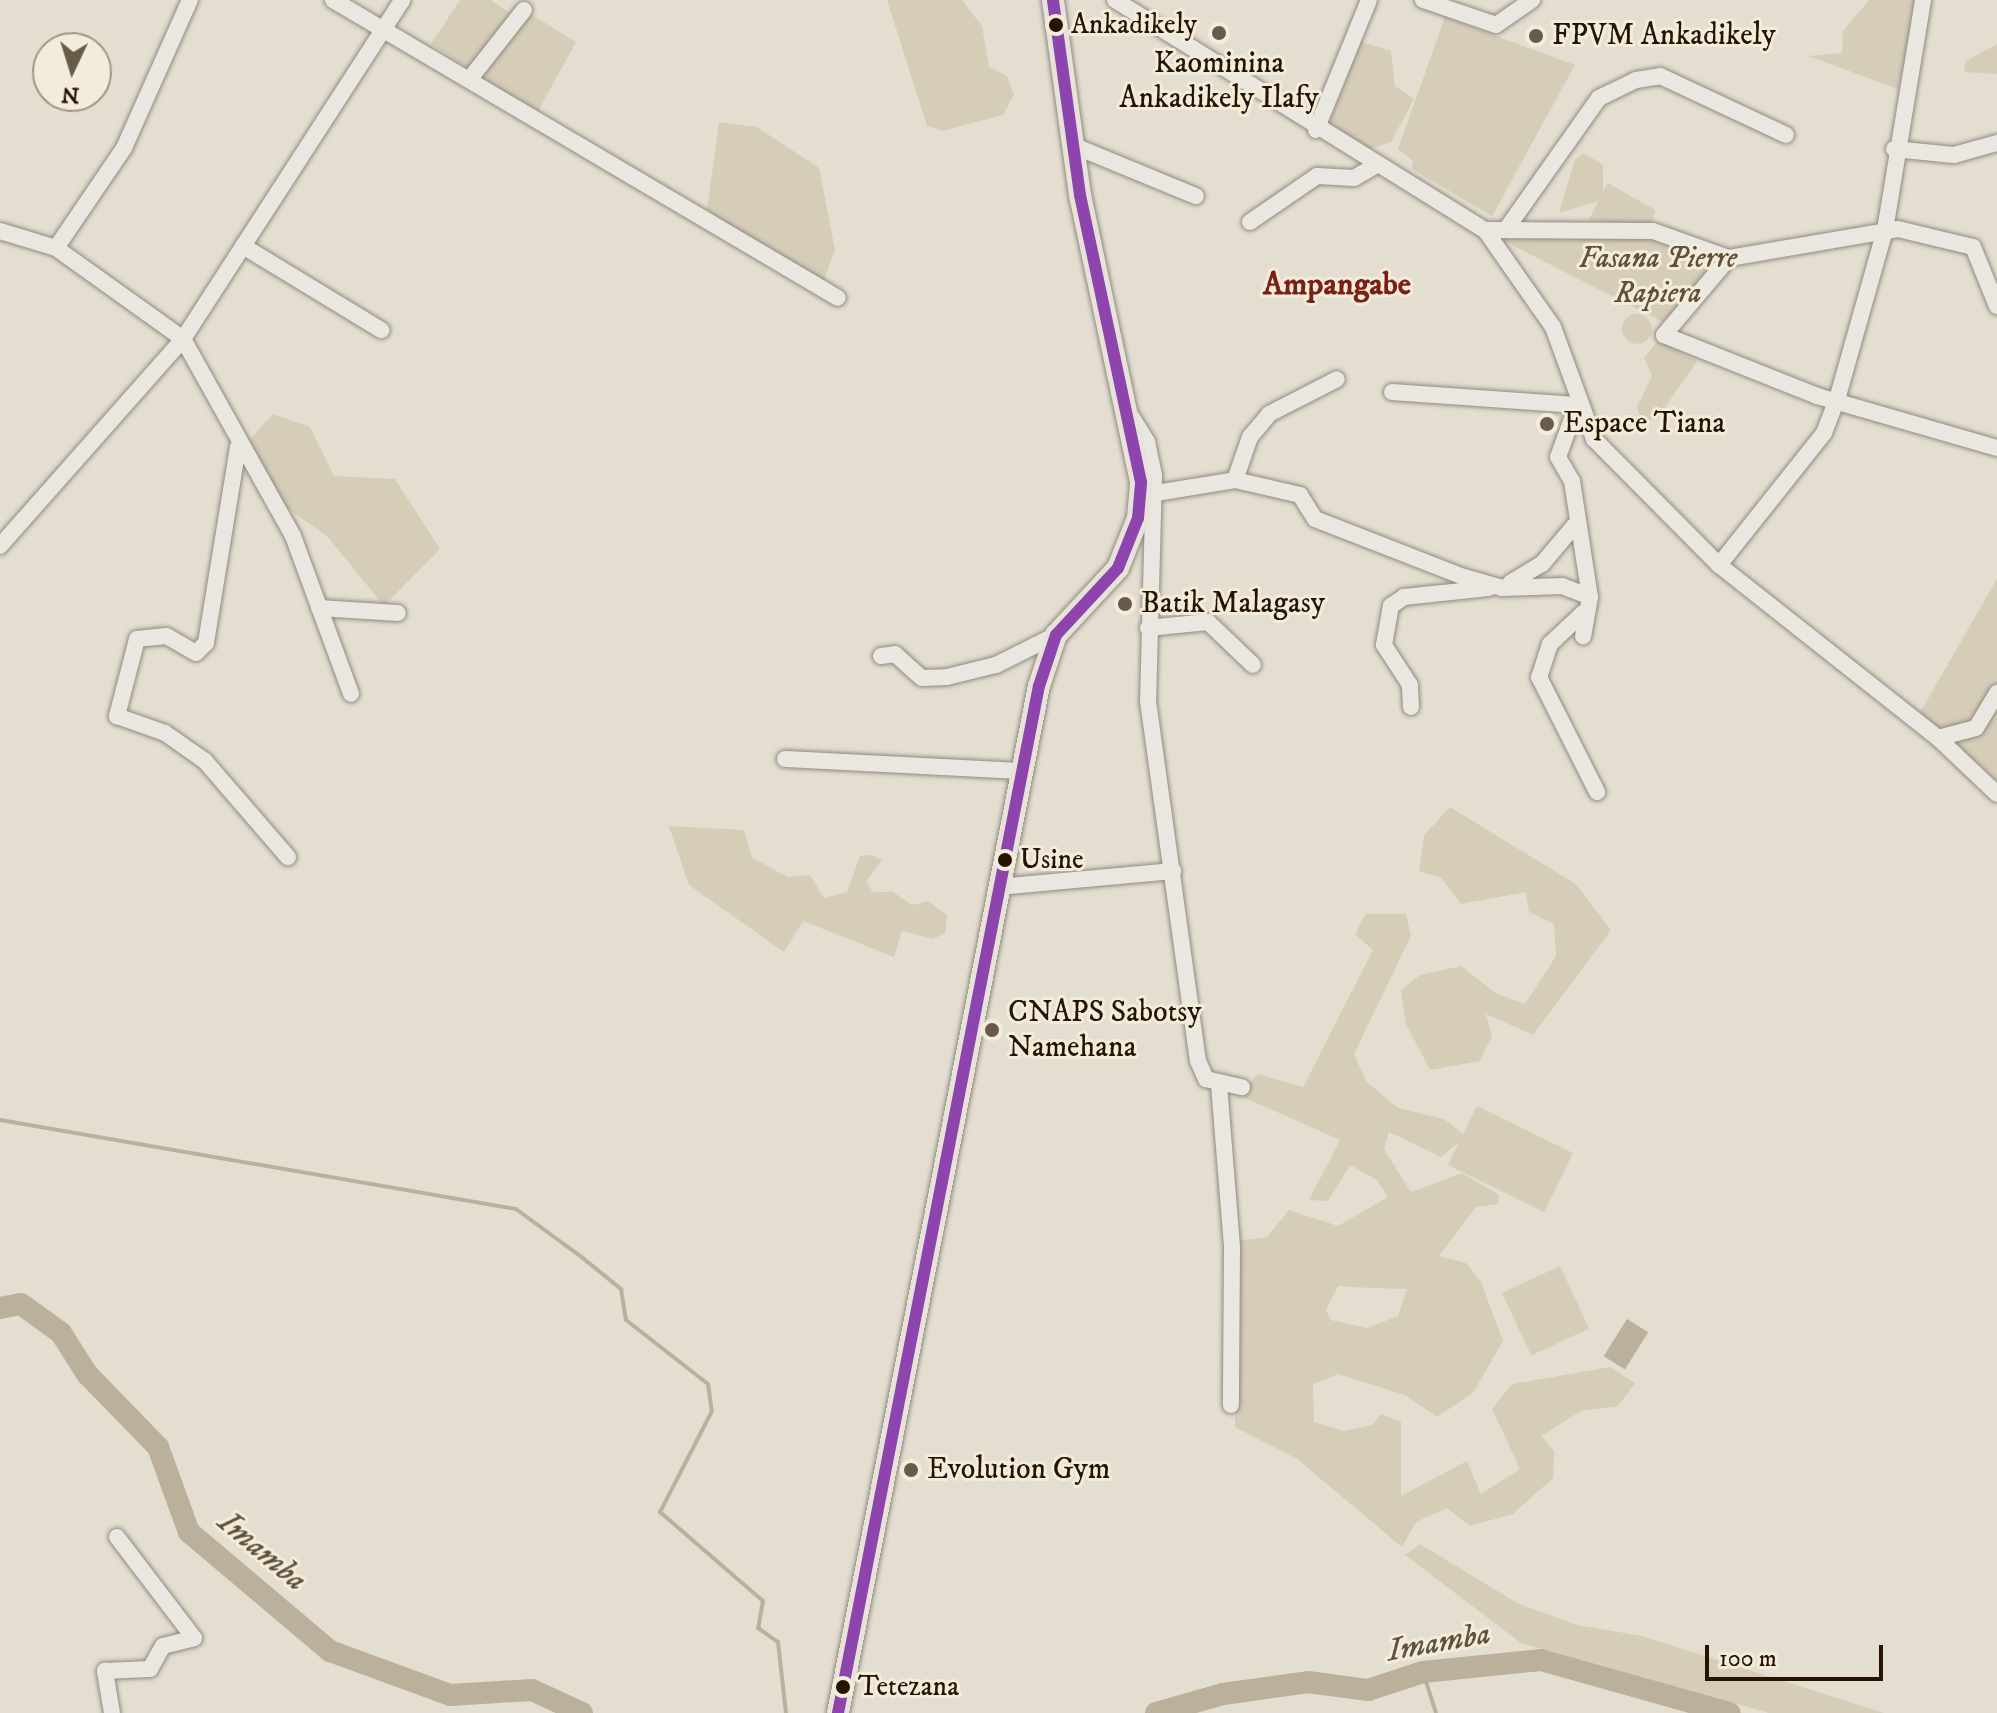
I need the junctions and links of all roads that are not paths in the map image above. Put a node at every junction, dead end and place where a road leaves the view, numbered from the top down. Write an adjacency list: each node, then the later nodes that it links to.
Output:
1 (190, 0): 26 (street)
2 (333, 0): 11 (street)
3 (402, 0): 11 (street)
4 (1053, 0): 16 (main road)
5 (1115, 0): 13 (street)
6 (1369, 0): 13 (street)
7 (1423, 0): 8 (street)
8 (1532, 0)
9 (1923, 0): 17 (street)
10 (524, 10): 12 (street)
11 (384, 28): 12 (street); 25 (street)
12 (472, 76): 28 (street)
13 (1316, 130): 18 (street)
14 (1786, 135): 21 (street)
15 (1997, 143): 17 (street)
16 (1072, 145): 19 (street); 35 (main road)
17 (1894, 149): 23 (street)
18 (1373, 167): 20 (street); 22 (street)
19 (1196, 196)
20 (1250, 222)
21 (1507, 228): 22 (street); 27 (street)
22 (1485, 230): 36 (street)
23 (1885, 230): 27 (street); 29 (street); 34 (street)
24 (0, 231): 26 (street)
25 (243, 246): 30 (street); 31 (street)
26 (56, 248): 31 (street)
27 (1729, 258): 34 (street)
28 (838, 298)
29 (1997, 306)
30 (381, 330)
31 (183, 339): 37 (street); 42 (street)
32 (1337, 379): 39 (street)
33 (1392, 392): 36 (street)
34 (1838, 396): 38 (street); 43 (street)
35 (1122, 401): 40 (street); 49 (main road)
36 (1577, 405): 41 (street); 43 (street)
37 (238, 447): 46 (street); 61 (street)
38 (1997, 448)
39 (1235, 480): 40 (street); 44 (street)
40 (1156, 493): 48 (street)
41 (1574, 526): 44 (street); 45 (street)
42 (0, 546)
43 (1719, 565): 56 (street)
44 (1502, 588): 45 (street); 55 (street)
45 (1587, 605): 50 (street); 59 (street)
46 (319, 608): 47 (street); 54 (street)
47 (398, 613)
48 (1148, 628): 52 (street); 62 (street)
49 (1056, 635): 51 (street); 58 (main road)
50 (1583, 636)
51 (881, 656)
52 (1253, 665)
53 (1997, 693): 56 (street)
54 (351, 694)
55 (1411, 707)
56 (1938, 738): 60 (street)
57 (785, 759): 58 (street)
58 (1022, 771): 63 (main road)
59 (1597, 792)
60 (1997, 794)
61 (288, 857)
62 (1173, 871): 63 (street); 64 (street)
63 (998, 887): 69 (main road)
64 (1219, 1085): 65 (street); 66 (street)
65 (1242, 1087)
66 (1231, 1405)
67 (117, 1537): 68 (street)
68 (112, 1713)
69 (838, 1713)

